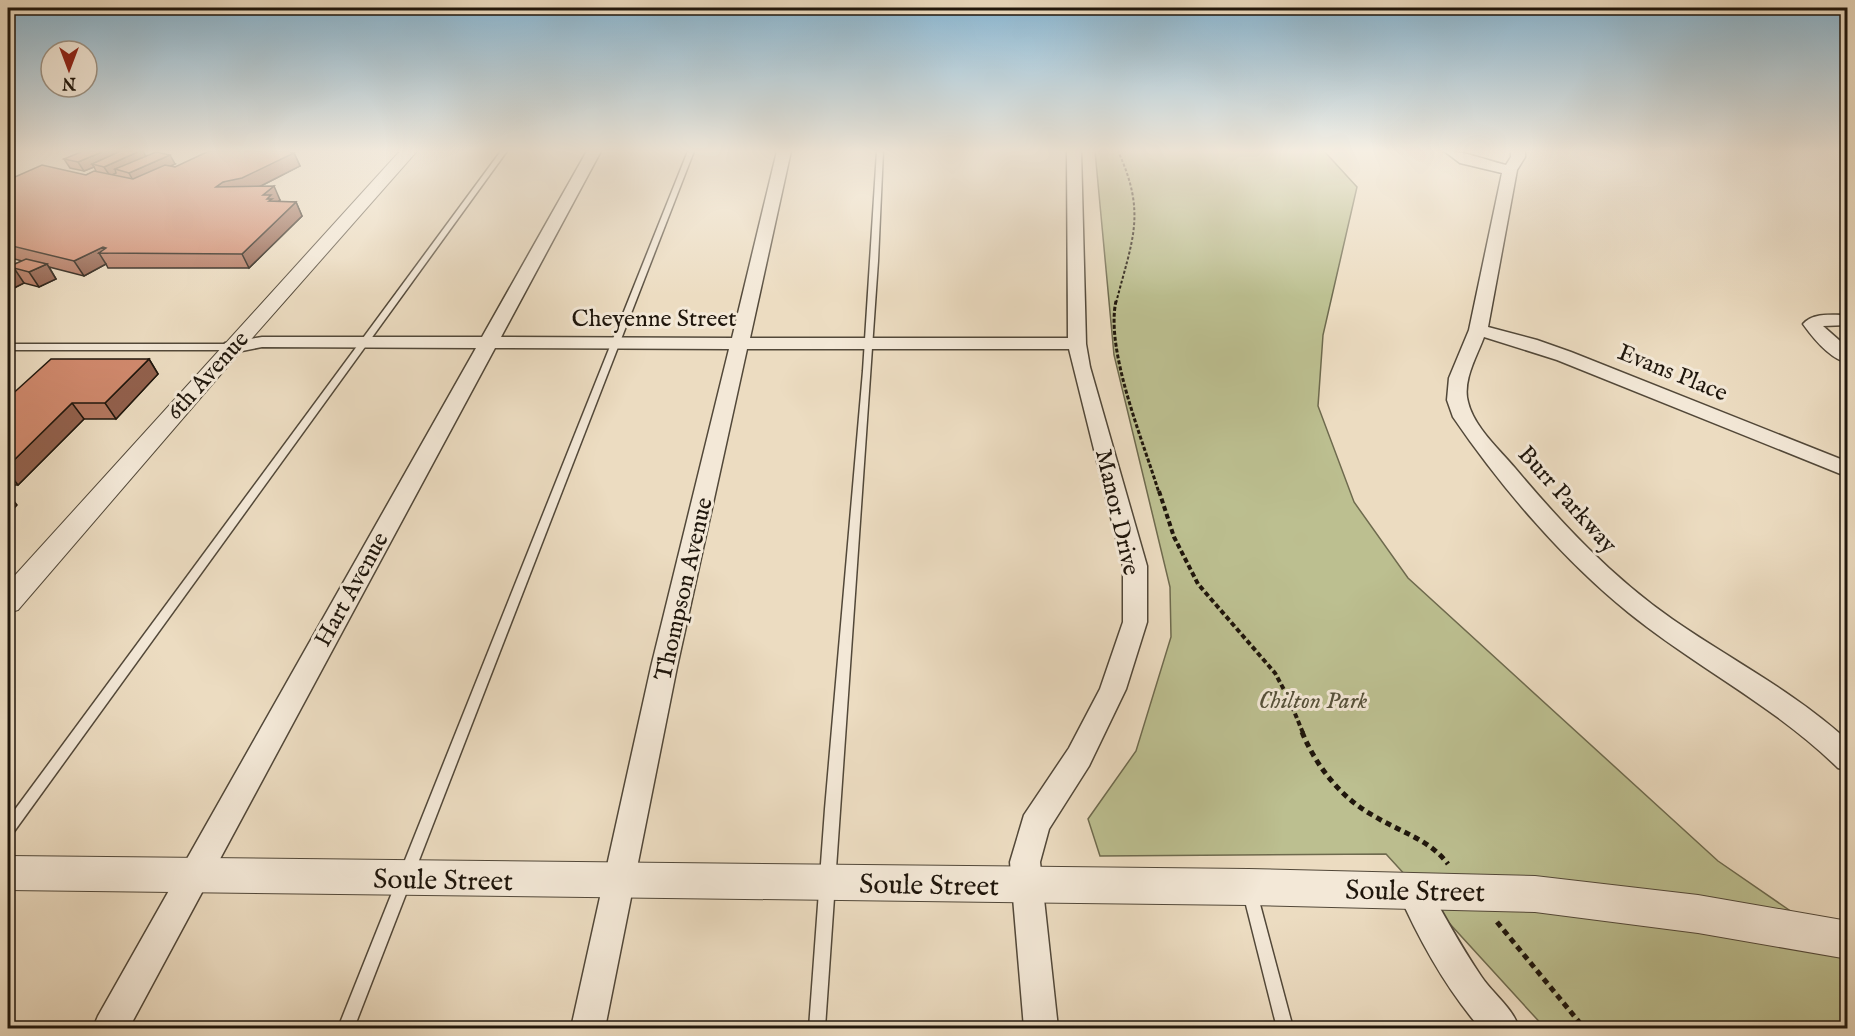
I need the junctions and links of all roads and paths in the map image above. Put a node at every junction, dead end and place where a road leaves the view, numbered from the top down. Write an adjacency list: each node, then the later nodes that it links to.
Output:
1 (365, 199): 19 (street, 6th Avenue)
2 (469, 199): 12 (lane)
3 (567, 199): 13 (street, Hart Avenue)
4 (672, 199): 14 (lane)
5 (773, 199): 15 (street, Thompson Avenue)
6 (877, 199): 16 (lane)
7 (1075, 199): 17 (street, Manor Drive)
8 (1136, 199): 33 (path)
9 (1506, 199): 11 (street, Burr Parkway)
10 (1848, 320): 20 (street)
11 (1478, 330): 21 (street, Evans Place); 23 (street, Burr Parkway)
12 (366, 342): 13 (street, Cheyenne Street); 19 (street, Cheyenne Street); 24 (lane)
13 (488, 343): 14 (street, Cheyenne Street); 26 (street, Hart Avenue)
14 (616, 343): 15 (street, Cheyenne Street); 27 (lane)
15 (741, 344): 16 (street, Cheyenne Street); 28 (street, Thompson Avenue)
16 (868, 344): 17 (street, Cheyenne Street); 29 (lane)
17 (1077, 344): 30 (street, Manor Drive)
18 (8, 347): 19 (lane)
19 (232, 347): 22 (street, 6th Avenue)
20 (1848, 358)
21 (1848, 470)
22 (8, 602)
23 (1848, 759)
24 (8, 829)
25 (8, 873): 26 (street, Soule Street)
26 (194, 876): 27 (street, Soule Street); 35 (street, Hart Avenue)
27 (405, 879): 28 (street, Soule Street); 36 (lane)
28 (619, 881): 29 (street, Soule Street); 37 (street, Thompson Avenue)
29 (826, 883): 30 (street, Soule Street); 38 (lane)
30 (1028, 885): 31 (street, Soule Street); 39 (street, Manor Drive)
31 (1248, 887): 32 (street, Soule Street); 40 (lane)
32 (1413, 890): 33 (street, Soule Street); 41 (street)
33 (1470, 891): 34 (street, Soule Street); 42 (path)
34 (1848, 940)
35 (110, 1029)
36 (346, 1029)
37 (588, 1029)
38 (818, 1029)
39 (1041, 1029)
40 (1285, 1029)
41 (1502, 1029)
42 (1584, 1029)

